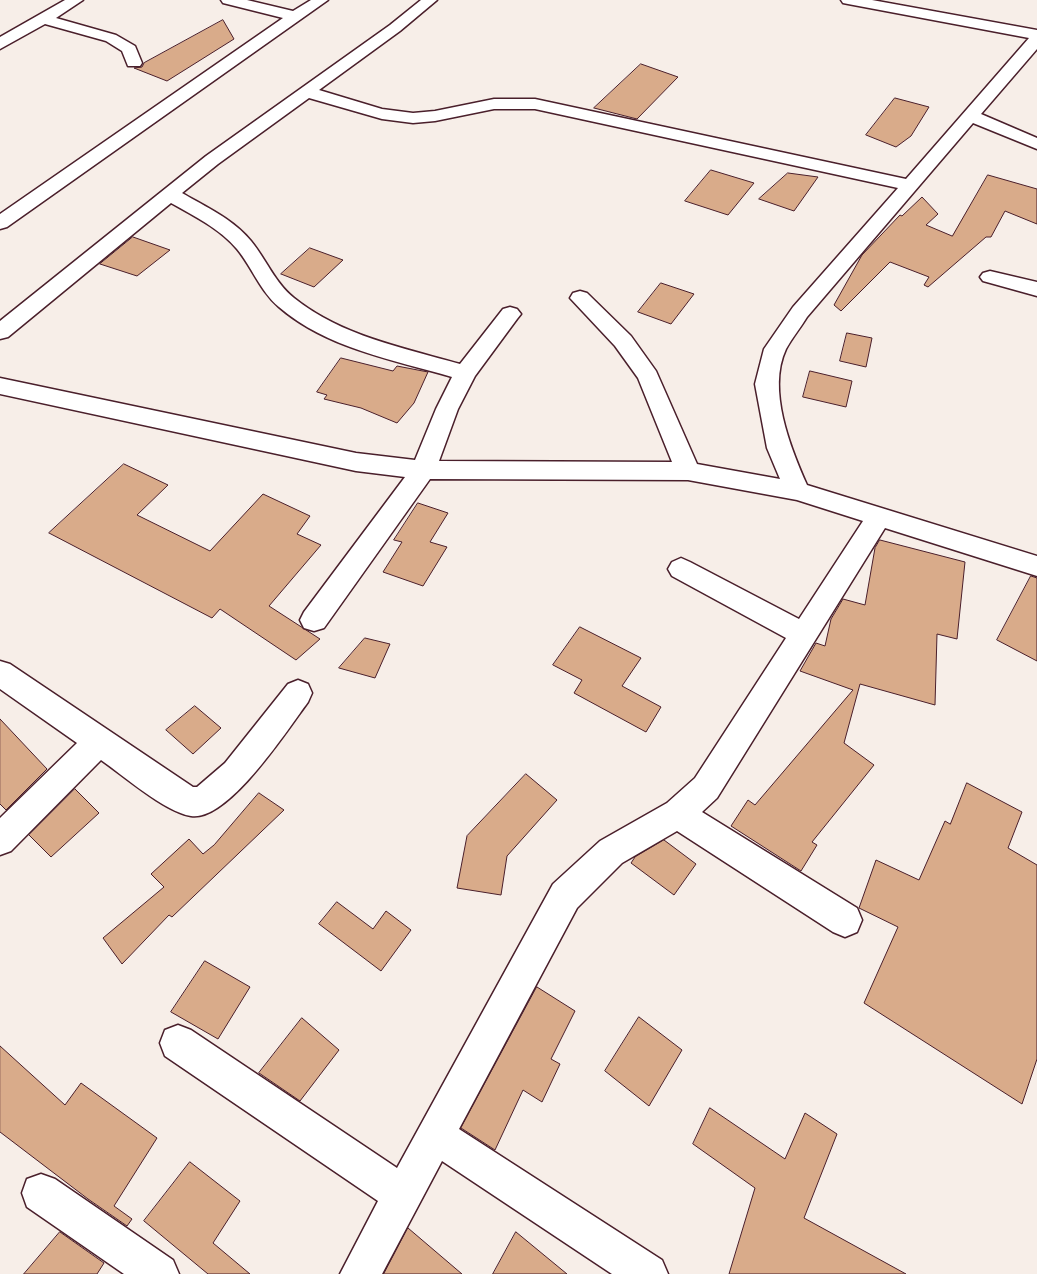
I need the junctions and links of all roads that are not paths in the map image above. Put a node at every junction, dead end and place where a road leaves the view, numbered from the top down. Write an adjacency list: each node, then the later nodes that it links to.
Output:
1 (76, 0): 8 (street)
2 (228, 0): 6 (street)
3 (321, 0): 7 (street)
4 (430, 0): 13 (street)
5 (848, 0): 9 (street)
6 (265, 4): 7 (street)
7 (296, 16): 18 (street)
8 (44, 19): 11 (street); 12 (street)
9 (1037, 35)
10 (1037, 39): 14 (street)
11 (0, 44)
12 (134, 63)
13 (308, 92): 16 (street); 17 (street)
14 (970, 116): 15 (street); 16 (street)
15 (1037, 144)
16 (910, 185): 28 (street)
17 (170, 194): 23 (street); 24 (street)
18 (0, 223)
19 (990, 277): 20 (street)
20 (1037, 290)
21 (580, 298): 27 (street)
22 (510, 314): 24 (street)
23 (0, 332)
24 (464, 374): 26 (street)
25 (0, 386): 26 (street)
26 (423, 470): 27 (street); 32 (street)
27 (688, 471): 28 (street)
28 (797, 491): 29 (street)
29 (880, 516): 30 (street); 33 (street)
30 (1037, 566)
31 (681, 569): 33 (street)
32 (314, 620)
33 (803, 634): 37 (street)
34 (0, 673): 36 (street)
35 (298, 693): 36 (street)
36 (98, 742): 38 (street)
37 (678, 814): 39 (street); 41 (street)
38 (0, 840)
39 (845, 920)
40 (178, 1042): 43 (street)
41 (434, 1135): 43 (street); 46 (street)
42 (42, 1193): 44 (street)
43 (402, 1194): 45 (street)
44 (159, 1274)
45 (360, 1274)
46 (648, 1274)

